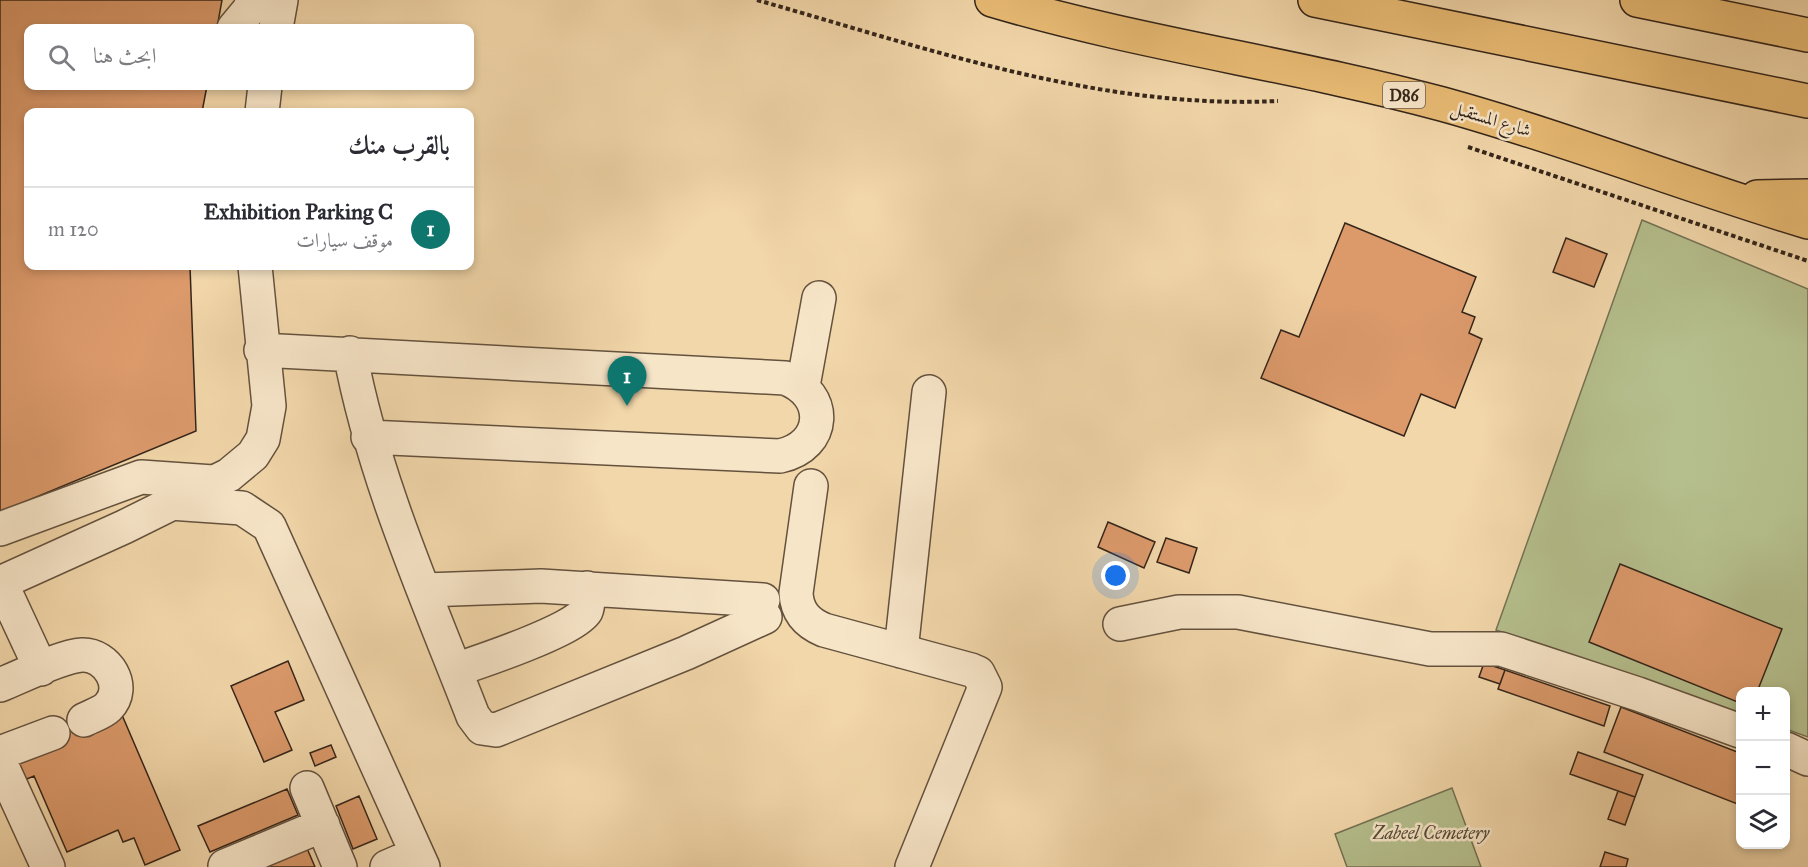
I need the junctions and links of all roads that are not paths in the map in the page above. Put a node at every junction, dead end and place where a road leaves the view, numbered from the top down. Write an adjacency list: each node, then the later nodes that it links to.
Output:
1 (253, 0): 6 (street)
2 (281, 0): 7 (street)
3 (992, 0): 13 (main road, شارع المستقبل / D86)
4 (1315, 0): 10 (main road)
5 (1637, 0): 8 (main road)
6 (237, 24)
7 (277, 24)
8 (1808, 35)
9 (265, 90): 11 (street)
10 (1808, 101)
11 (262, 108)
12 (1808, 196): 13 (main road)
13 (1734, 199): 14 (main road, شارع المستقبل / D86)
14 (1808, 222)
15 (255, 270): 17 (street)
16 (819, 298): 19 (street)
17 (261, 350): 18 (street); 22 (street)
18 (350, 353): 19 (street); 21 (street)
19 (803, 386): 21 (street)
20 (929, 392): 30 (street)
21 (368, 437): 28 (street)
22 (214, 482): 24 (street); 25 (street)
23 (811, 486): 30 (street)
24 (170, 502): 26 (street); 43 (street)
25 (0, 529)
26 (1, 583): 31 (street)
27 (587, 588): 28 (street); 32 (street); 32 (street)
28 (425, 590): 32 (street)
29 (1120, 624): 35 (street)
30 (901, 651): 48 (street)
31 (41, 669): 33 (street); 34 (street)
32 (455, 670)
33 (0, 685)
34 (84, 720)
35 (1736, 730)
36 (53, 733): 38 (street)
37 (1790, 751): 39 (street)
38 (0, 753)
39 (1808, 759)
40 (0, 762): 45 (street)
41 (307, 788): 42 (street)
42 (323, 825): 44 (street); 46 (street)
43 (420, 861): 47 (street)
44 (225, 866)
45 (48, 867)
46 (340, 867)
47 (387, 867)
48 (912, 867)

